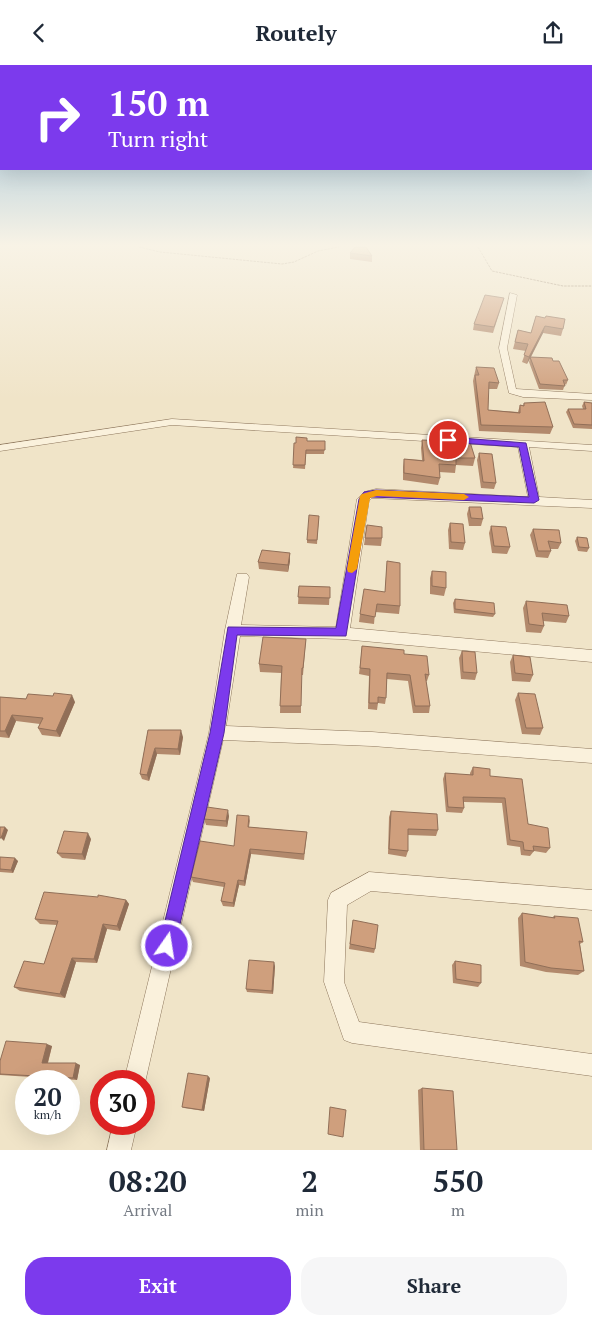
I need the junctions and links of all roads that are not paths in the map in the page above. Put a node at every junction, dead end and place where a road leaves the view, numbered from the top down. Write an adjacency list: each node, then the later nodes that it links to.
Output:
1 (513, 298): 2 (street)
2 (592, 397)
3 (523, 445): 4 (street); 5 (street); 6 (street)
4 (0, 448)
5 (592, 448)
6 (534, 500): 7 (street); 10 (street)
7 (592, 504)
8 (242, 577): 9 (street)
9 (232, 631): 10 (street); 12 (street)
10 (342, 633): 11 (street)
11 (592, 656)
12 (217, 733): 13 (street); 16 (street)
13 (592, 756)
14 (592, 901): 15 (street)
15 (592, 1065)
16 (138, 1070)
17 (122, 1135): 18 (street)
18 (119, 1150)

